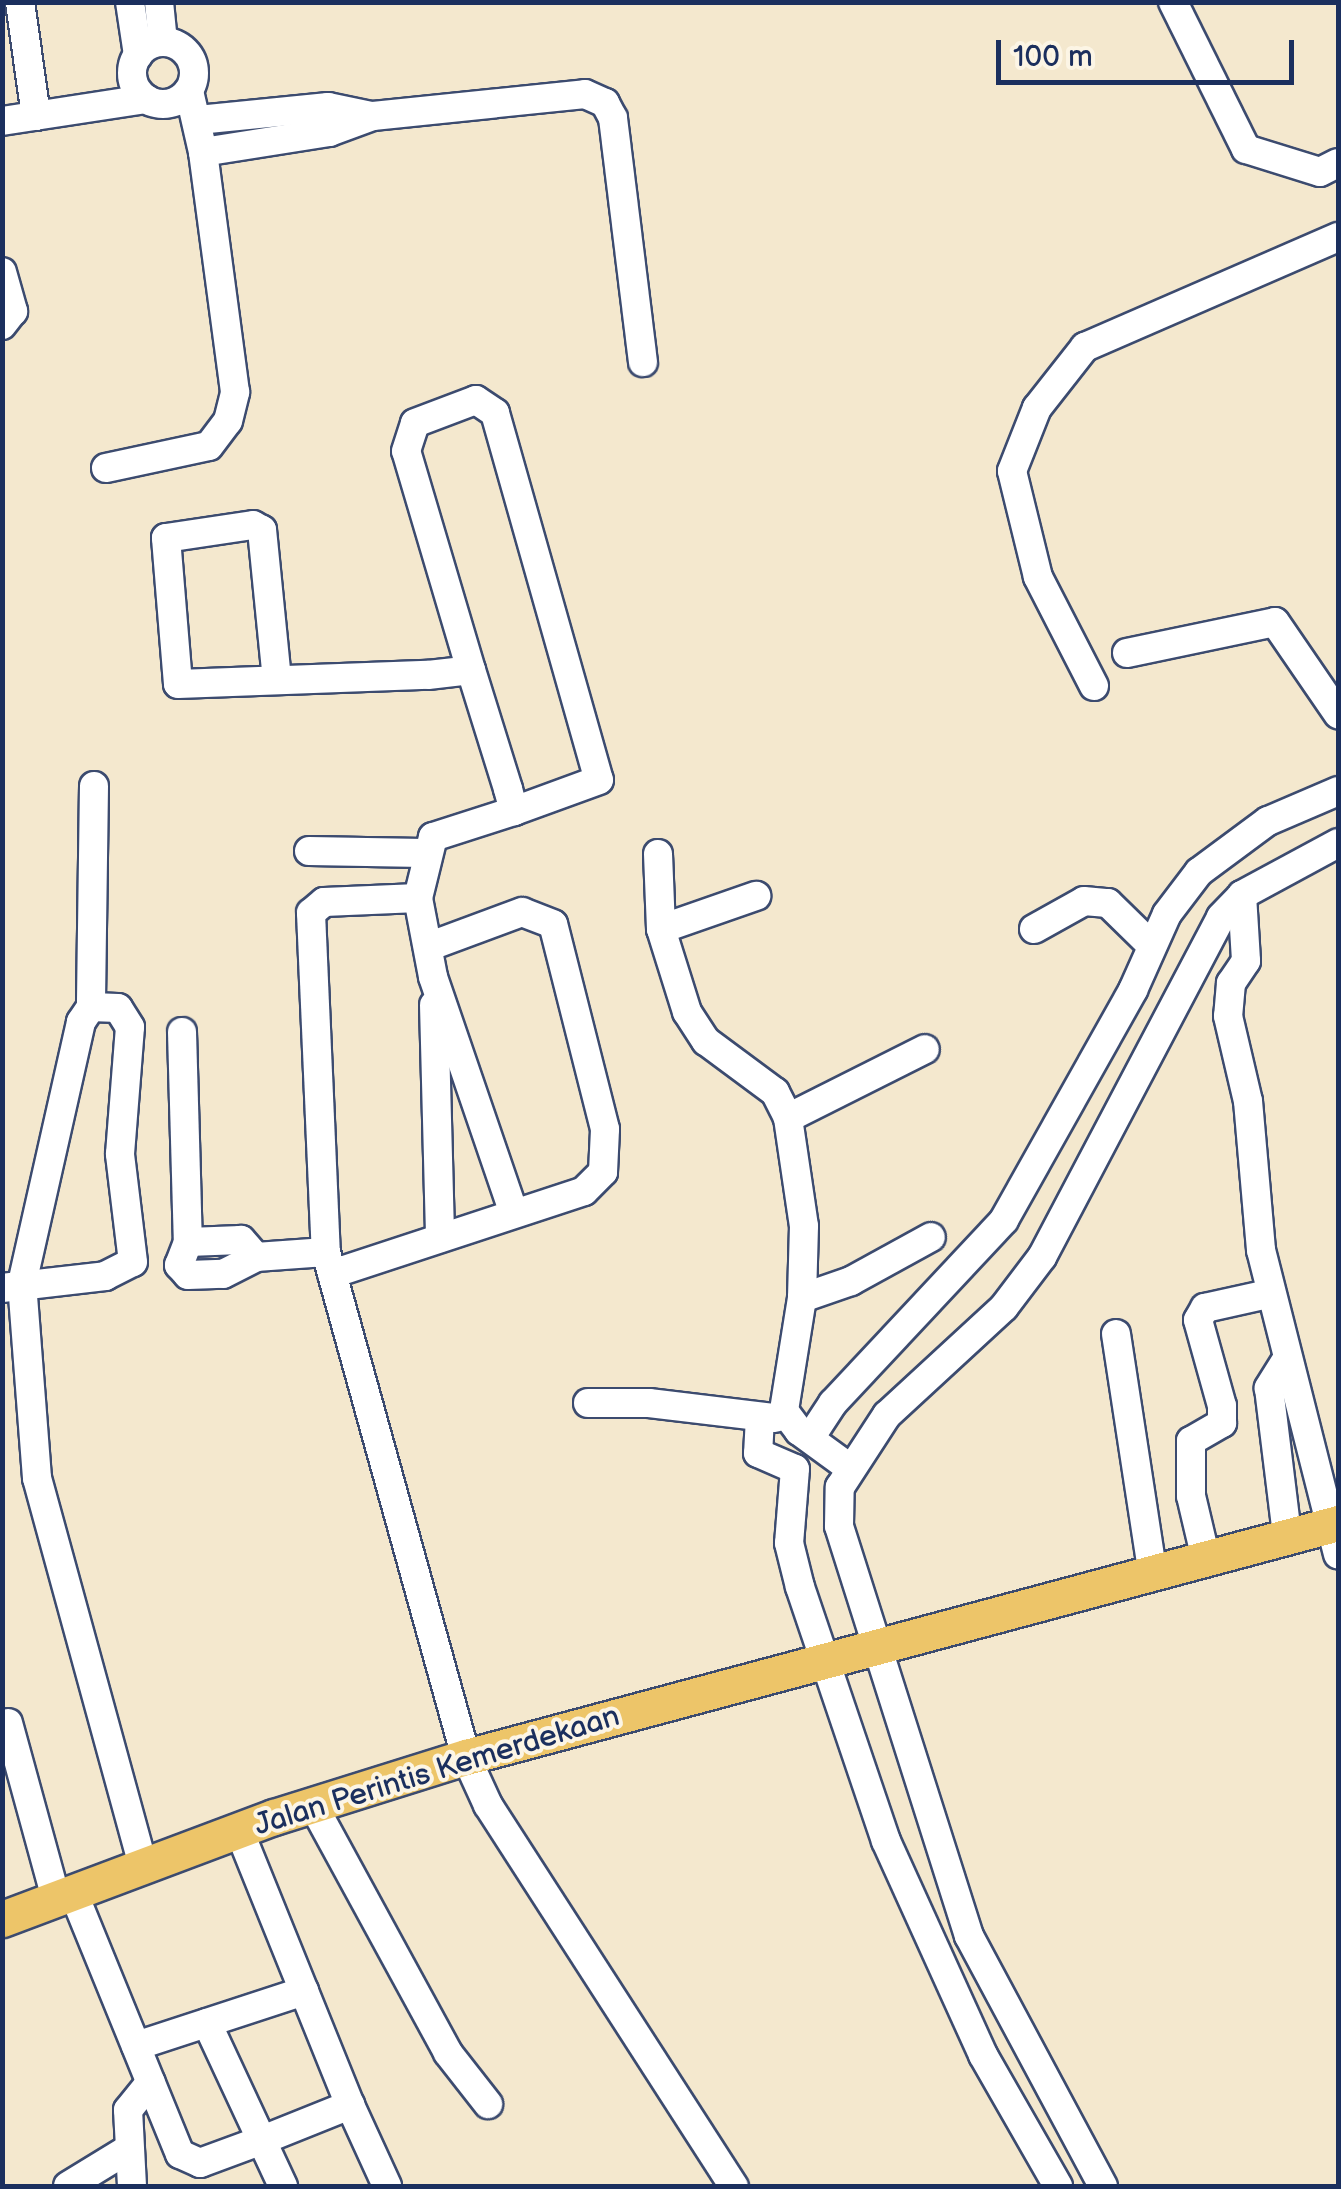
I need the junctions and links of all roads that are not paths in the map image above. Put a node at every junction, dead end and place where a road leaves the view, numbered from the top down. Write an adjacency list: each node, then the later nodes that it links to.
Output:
1 (20, 2): 8 (street)
2 (130, 2): 5 (street)
3 (158, 2): 5 (street)
4 (1173, 2): 13 (street)
5 (150, 49): 6 (street); 7 (street)
6 (189, 91): 7 (street); 10 (street)
7 (146, 99): 8 (street)
8 (36, 116): 11 (street)
9 (373, 116): 10 (street); 12 (street); 17 (street)
10 (198, 120): 12 (street)
11 (2, 121)
12 (203, 152): 18 (street)
13 (1338, 163)
14 (1338, 237): 22 (street)
15 (2, 272): 16 (street)
16 (2, 325)
17 (643, 362)
18 (106, 468)
19 (1127, 654): 23 (street)
20 (472, 670): 21 (street); 26 (street); 26 (street)
21 (277, 680): 21 (street)
22 (1094, 686)
23 (1338, 714)
24 (94, 786): 39 (street)
25 (1338, 792): 36 (street)
26 (514, 810): 29 (street)
27 (1338, 843): 31 (street)
28 (309, 851): 29 (street)
29 (424, 852): 33 (street)
30 (658, 854): 34 (street)
31 (1242, 895): 48 (street); 55 (street)
32 (756, 896): 34 (street)
33 (418, 898): 37 (street); 46 (street)
34 (660, 929): 42 (street)
35 (1034, 929): 36 (street)
36 (1151, 945): 55 (street)
37 (428, 946): 38 (street); 43 (street)
38 (433, 978): 43 (street); 45 (street)
39 (91, 1007): 47 (street); 47 (street)
40 (182, 1032): 46 (street)
41 (925, 1048): 42 (street)
42 (788, 1118): 49 (street)
43 (514, 1214): 45 (street)
44 (930, 1236): 49 (street)
45 (440, 1238): 46 (street)
46 (329, 1263): 63 (street)
47 (12, 1285): 66 (street)
48 (1268, 1294): 51 (street); 58 (street)
49 (802, 1298): 54 (street)
50 (1116, 1334): 59 (street)
51 (1285, 1362): 56 (street); 57 (street)
52 (588, 1403): 53 (street)
53 (760, 1417): 54 (street); 61 (street)
54 (788, 1419): 55 (street)
55 (828, 1452): 60 (street)
56 (1287, 1534): 57 (main road, Jalan Perintis Kemerdekaan); 58 (main road, Jalan Perintis Kemerdekaan)
57 (1337, 1534)
58 (1205, 1554): 59 (main road, Jalan Perintis Kemerdekaan)
59 (1152, 1570): 60 (main road, Jalan Perintis Kemerdekaan)
60 (876, 1646): 61 (main road, Jalan Perintis Kemerdekaan); 83 (street)
61 (825, 1661): 63 (main road, Jalan Perintis Kemerdekaan); 82 (street)
62 (8, 1722): 67 (street)
63 (466, 1758): 64 (main road, Jalan Perintis Kemerdekaan); 81 (street)
64 (313, 1805): 65 (main road, Jalan Perintis Kemerdekaan); 73 (street)
65 (239, 1830): 66 (main road, Jalan Perintis Kemerdekaan); 69 (street)
66 (143, 1866): 67 (main road, Jalan Perintis Kemerdekaan)
67 (64, 1896): 68 (main road, Jalan Perintis Kemerdekaan); 71 (street)
68 (2, 1919)
69 (304, 1991): 70 (street); 74 (street)
70 (207, 2023): 71 (street); 75 (street)
71 (136, 2046): 72 (street)
72 (151, 2082): 75 (street); 76 (street)
73 (488, 2104)
74 (350, 2105): 75 (street); 80 (street)
75 (264, 2140): 79 (street)
76 (127, 2150): 77 (street); 78 (street)
77 (68, 2186)
78 (132, 2186)
79 (283, 2186)
80 (388, 2186)
81 (734, 2186)
82 (1058, 2186)
83 (1103, 2186)

